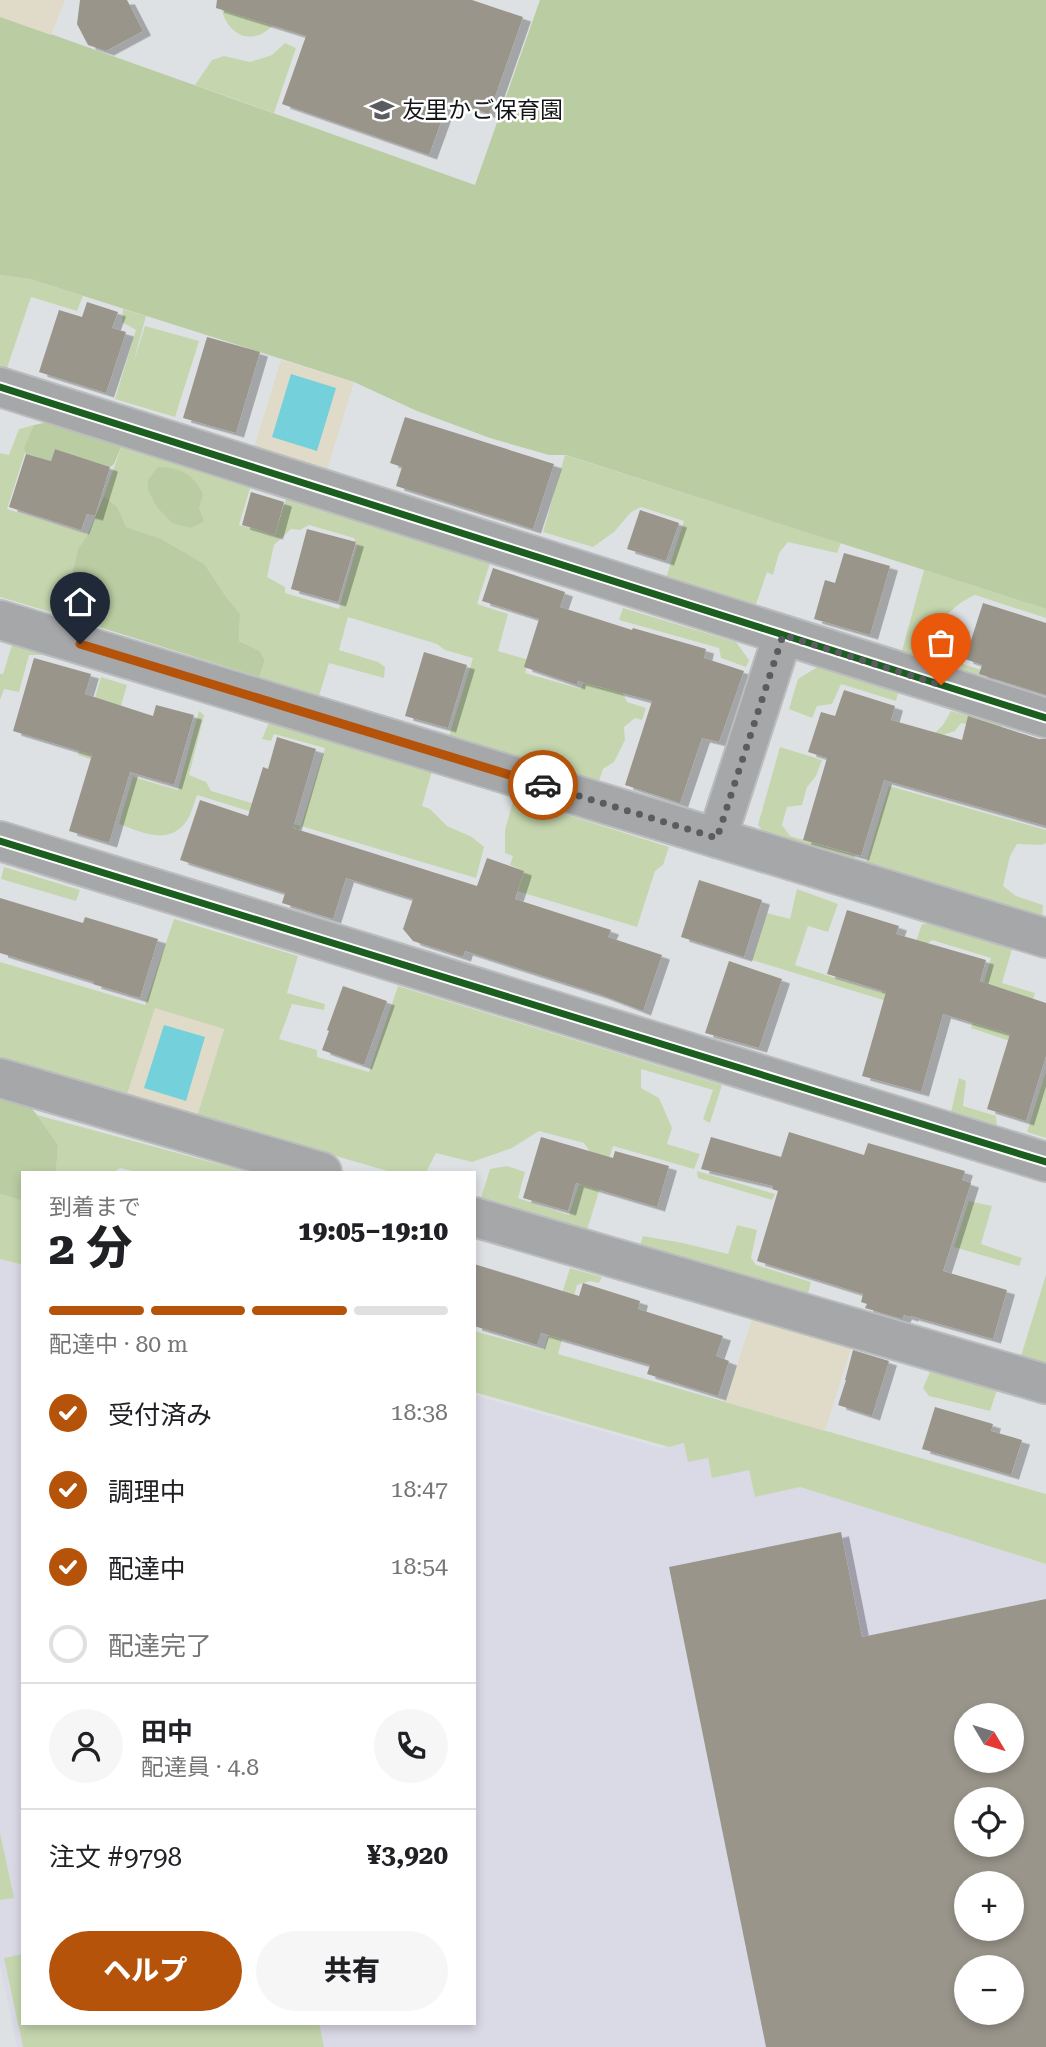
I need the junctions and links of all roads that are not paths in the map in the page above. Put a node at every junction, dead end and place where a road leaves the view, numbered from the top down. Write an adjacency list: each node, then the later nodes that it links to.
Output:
1 (0, 387): 3 (street)
2 (0, 620): 5 (street)
3 (783, 635): 4 (street); 5 (street)
4 (1046, 719)
5 (717, 838): 7 (street)
6 (0, 841): 9 (street)
7 (1046, 938)
8 (0, 1078): 10 (street)
9 (1046, 1162)
10 (319, 1171)
11 (476, 1218): 12 (street)
12 (1046, 1384)

